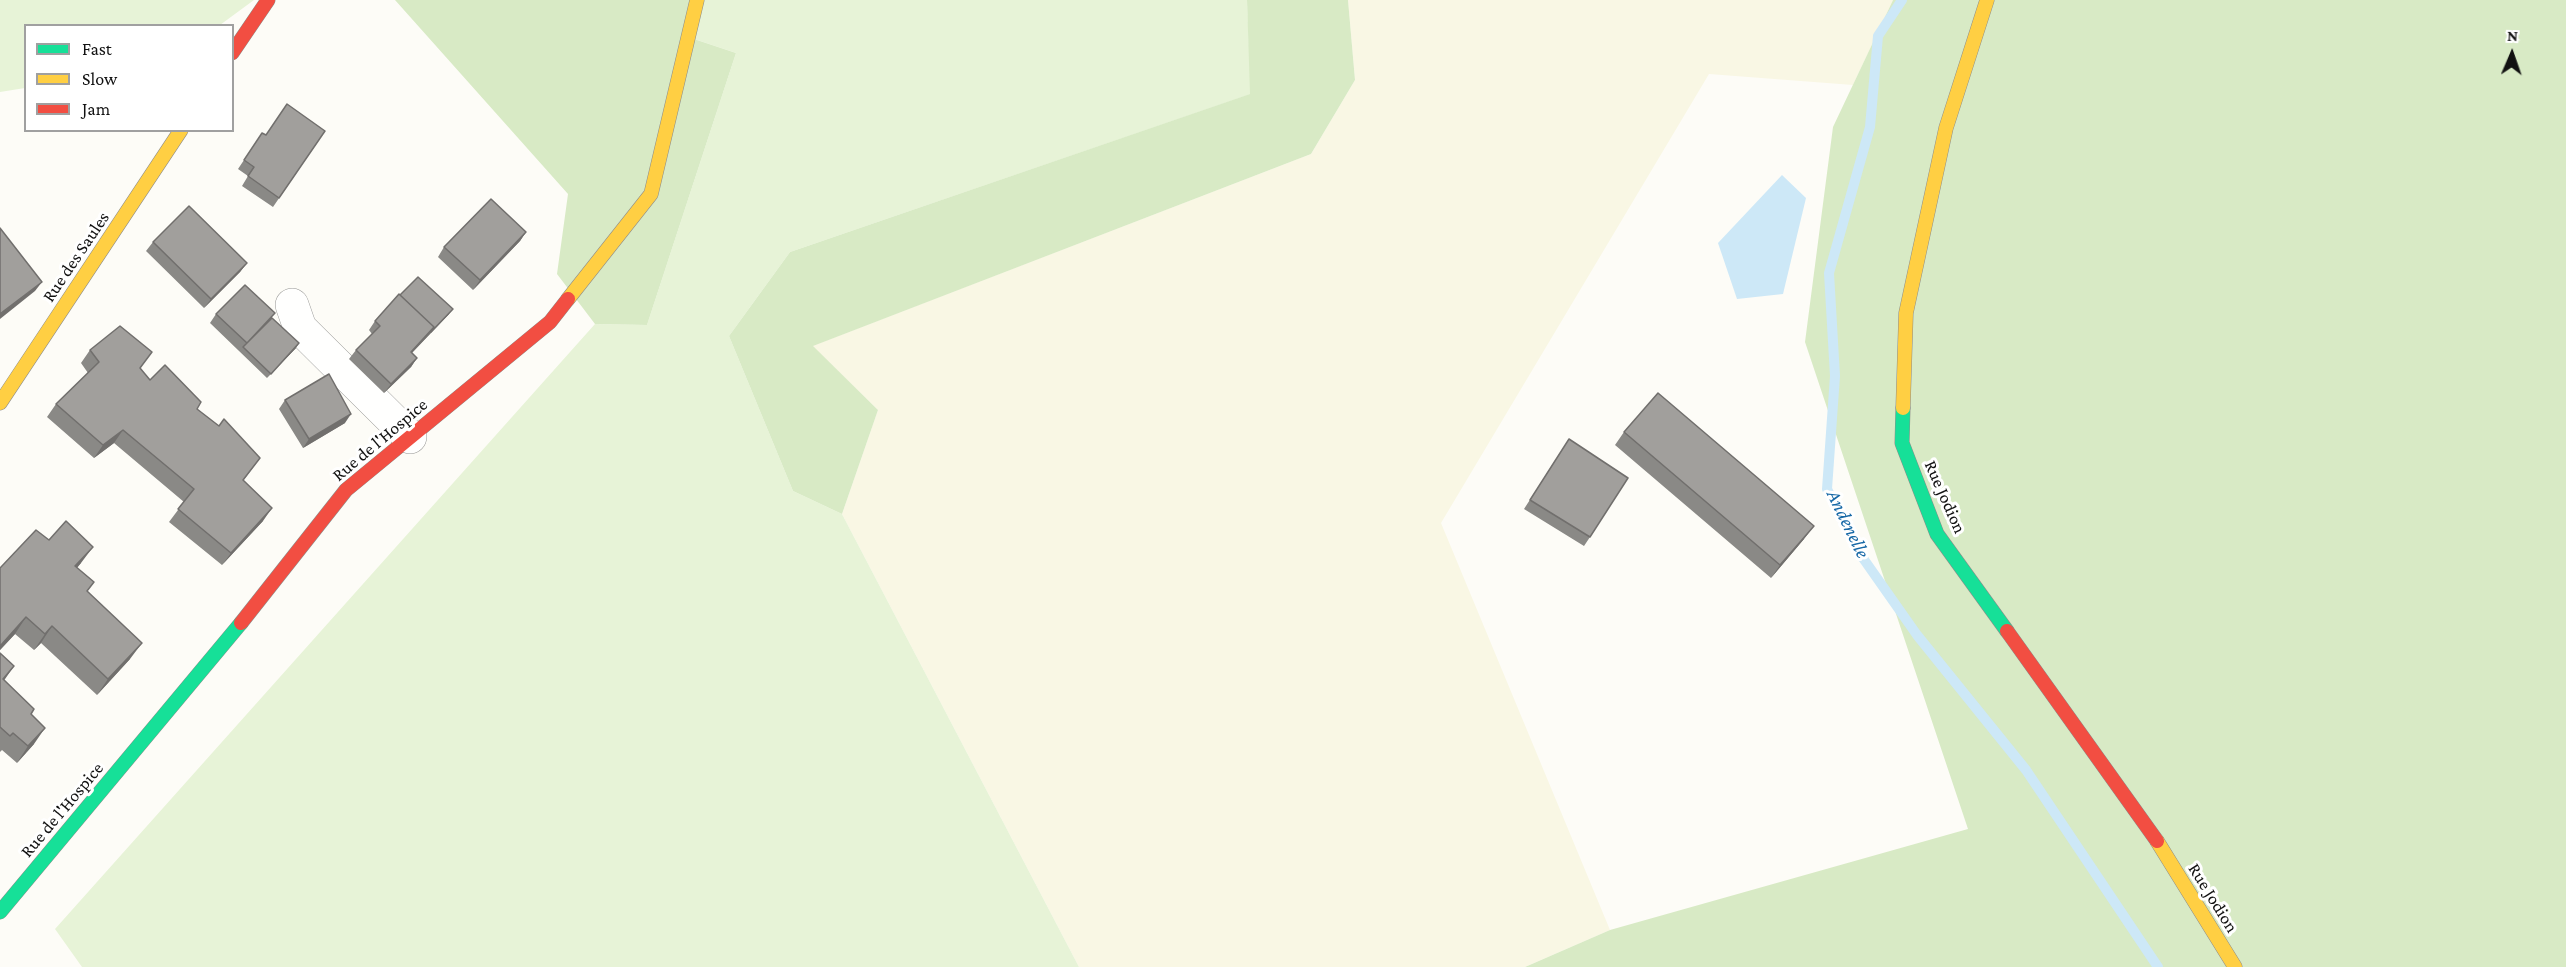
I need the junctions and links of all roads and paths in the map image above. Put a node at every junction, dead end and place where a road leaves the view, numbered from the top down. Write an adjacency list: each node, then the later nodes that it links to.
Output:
1 (268, 0): 4 (street)
2 (697, 0): 8 (street, Rue de l'Hospice)
3 (1987, 0): 10 (street, Rue Jodion)
4 (234, 50)
5 (180, 132): 7 (street, Rue des Saules)
6 (292, 305): 8 (street)
7 (0, 403)
8 (410, 437): 9 (street, Rue de l'Hospice)
9 (0, 912)
10 (2235, 967)

